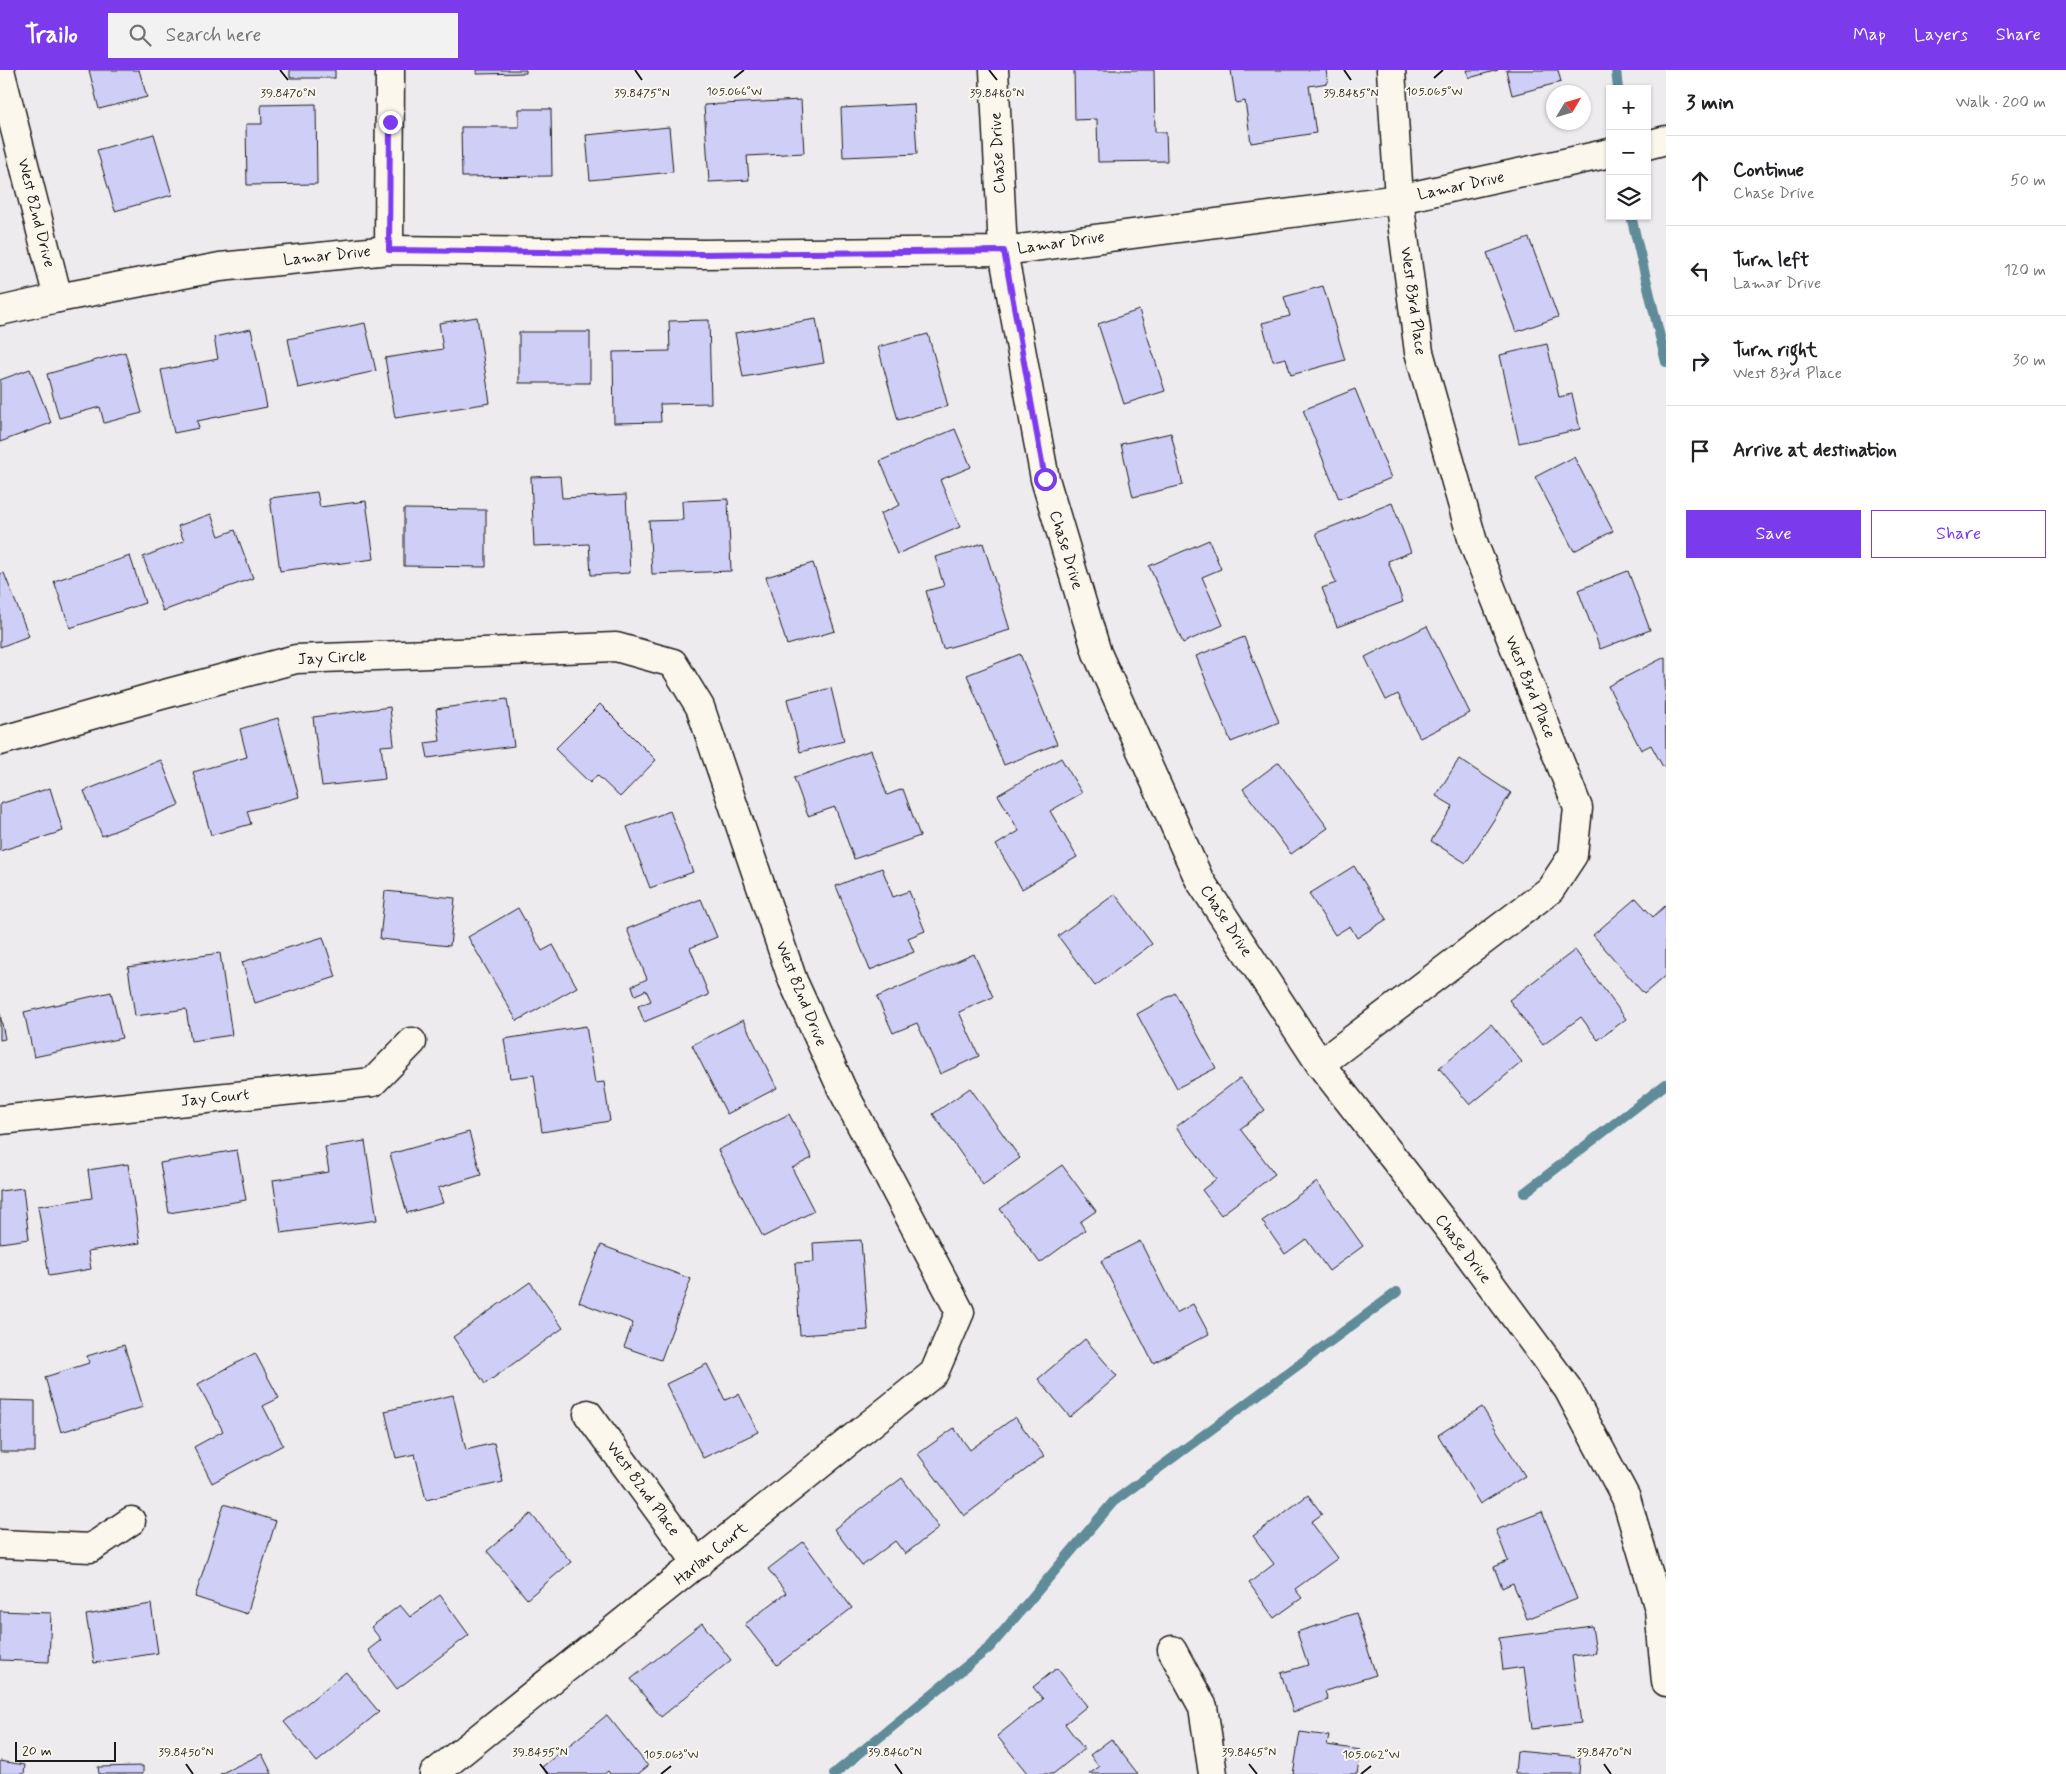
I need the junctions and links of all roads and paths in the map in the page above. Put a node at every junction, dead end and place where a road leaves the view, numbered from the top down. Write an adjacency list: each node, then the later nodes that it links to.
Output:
1 (0, 70): 11 (street, West 82nd Drive)
2 (390, 70): 9 (street)
3 (994, 70): 10 (street, Chase Drive)
4 (1391, 70): 8 (street, West 83rd Place)
5 (1666, 140): 6 (street)
6 (1651, 144)
7 (1606, 155): 8 (street, Lamar Drive)
8 (1399, 199): 10 (street, Lamar Drive); 16 (street, West 83rd Place)
9 (389, 250): 10 (street, Lamar Drive); 11 (street, Lamar Drive)
10 (1004, 251): 16 (street, Chase Drive)
11 (58, 298): 12 (street, Lamar Drive)
12 (0, 311)
13 (673, 663): 14 (street, Jay Circle); 18 (street, West 82nd Drive)
14 (0, 742)
15 (412, 1042): 17 (street, Jay Court)
16 (1320, 1064): 24 (street, Chase Drive)
17 (0, 1120)
18 (960, 1312): 22 (street, Harlan Court)
19 (588, 1414): 22 (street, West 82nd Place)
20 (131, 1521): 21 (street)
21 (0, 1544)
22 (698, 1564): 25 (street, Harlan Court)
23 (1172, 1650): 26 (street)
24 (1666, 1682)
25 (434, 1774)
26 (1213, 1774)

